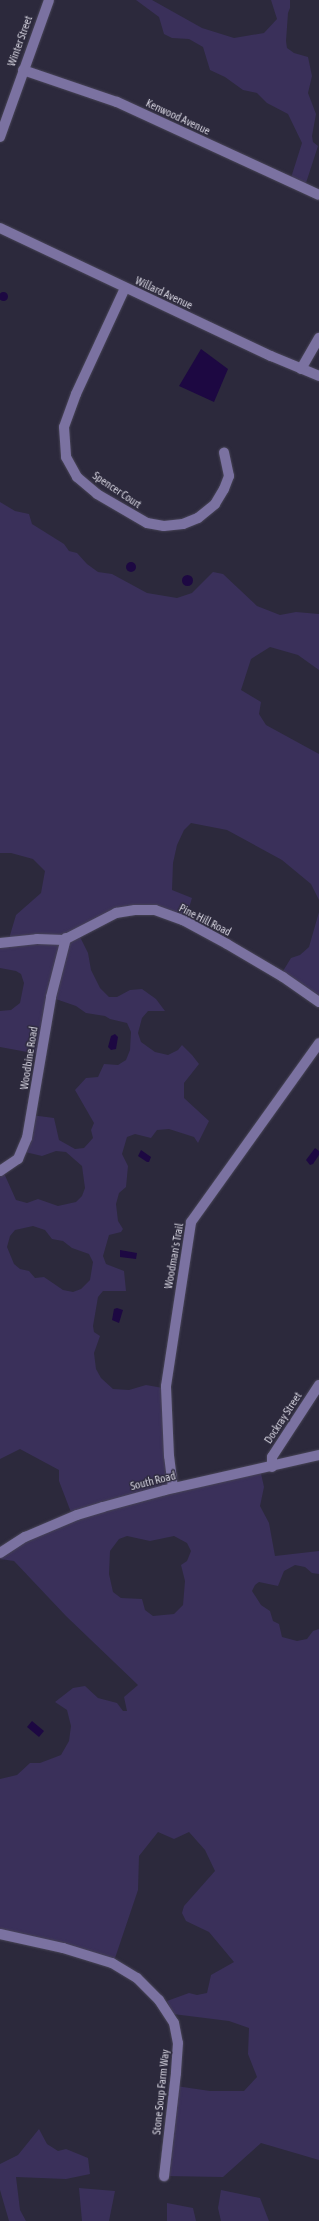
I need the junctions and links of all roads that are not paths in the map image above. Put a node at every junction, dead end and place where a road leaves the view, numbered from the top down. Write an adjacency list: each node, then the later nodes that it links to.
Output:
1 (49, 0): 2 (street, Winter Street)
2 (23, 70): 3 (street, Winter Street); 4 (street, Kenwood Avenue)
3 (0, 137)
4 (319, 195)
5 (0, 228): 6 (street, Willard Avenue)
6 (124, 288): 8 (street, Willard Avenue); 10 (street, Spencer Court)
7 (319, 338): 8 (street)
8 (301, 369): 9 (street, Willard Avenue)
9 (319, 376)
10 (224, 453)
11 (66, 938): 12 (street, Pine Hill Road); 13 (street, Pine Hill Road); 15 (street, Woodbine Road)
12 (0, 943)
13 (319, 1002)
14 (319, 1043): 19 (street, Woodman's Trail)
15 (0, 1171)
16 (319, 1385): 18 (street, Dockray Street)
17 (319, 1455): 18 (street, South Road)
18 (272, 1467): 19 (street, South Road)
19 (173, 1488): 20 (street, South Road)
20 (0, 1553)
21 (0, 1934): 22 (street, Stone Soup Farm Way)
22 (164, 2176)

